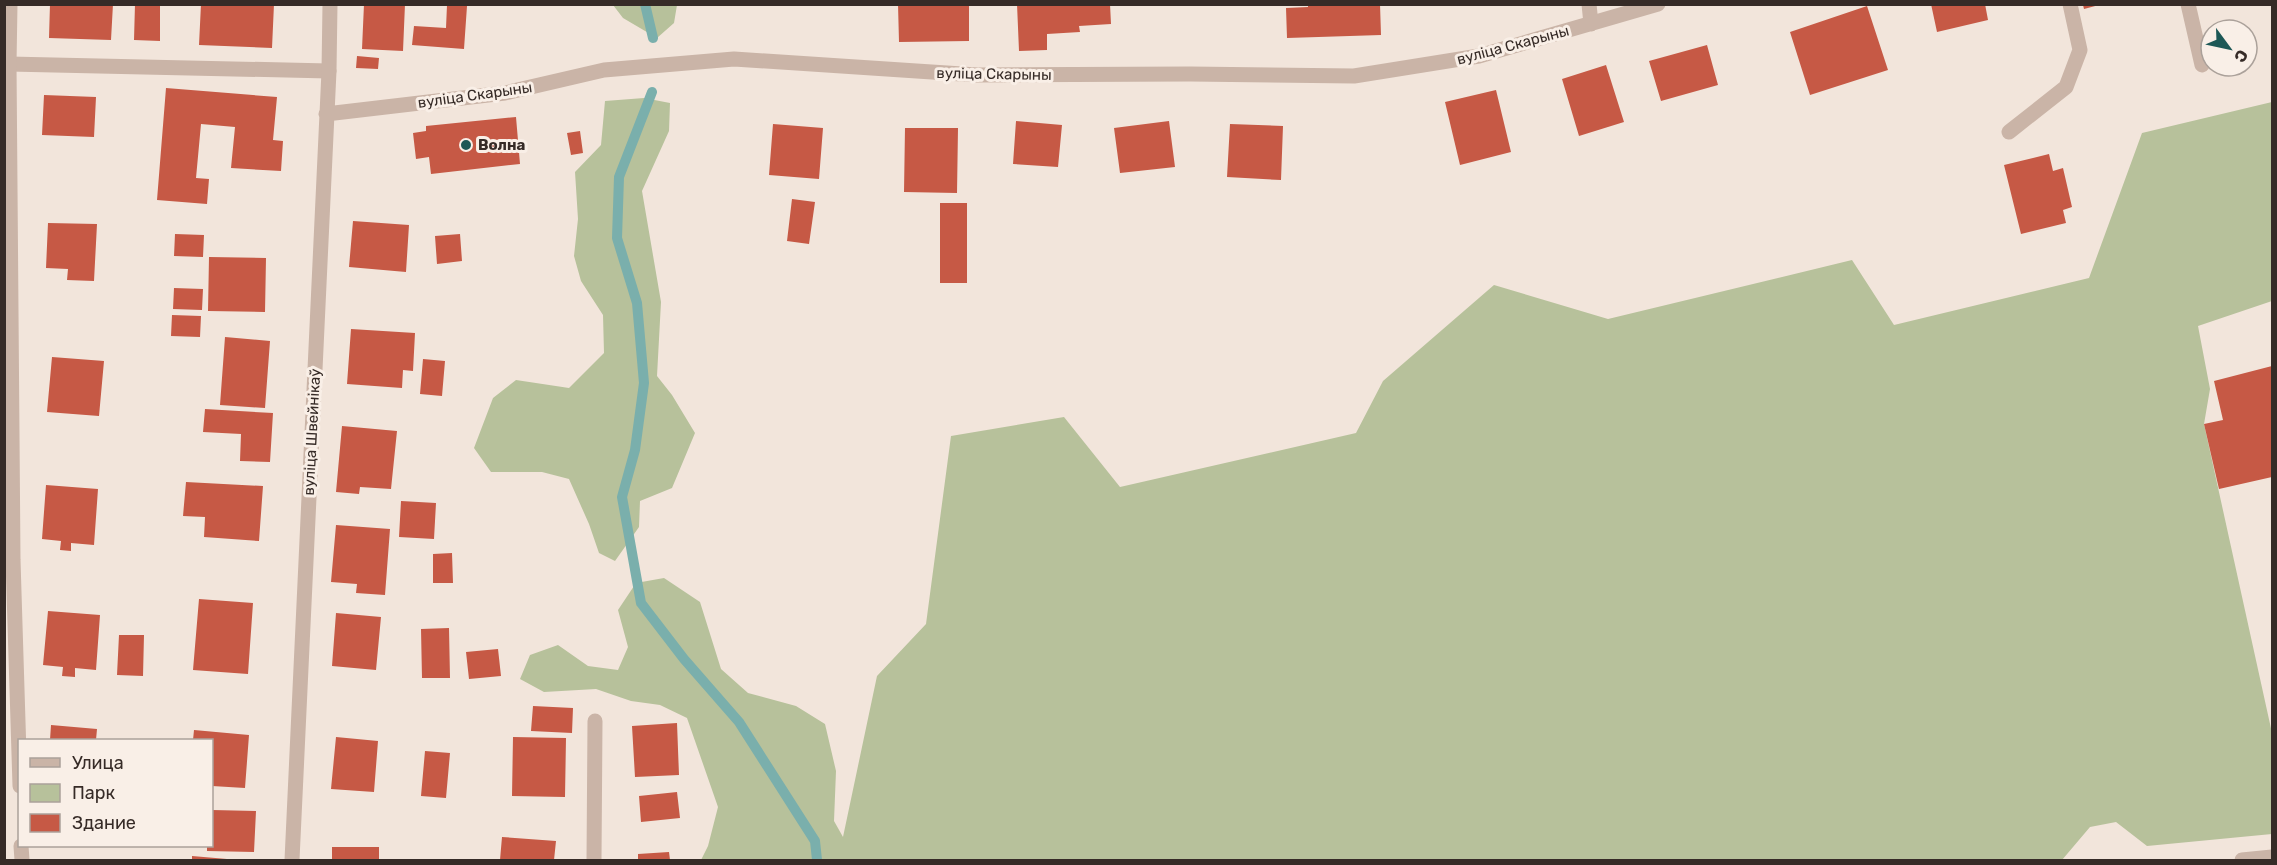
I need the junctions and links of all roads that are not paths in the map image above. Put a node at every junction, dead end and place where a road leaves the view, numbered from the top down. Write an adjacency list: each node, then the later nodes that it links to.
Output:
1 (10, 4): 9 (street)
2 (330, 4): 10 (street, вуліца Швейнікаў)
3 (1589, 4): 7 (street)
4 (1658, 4): 7 (street, вуліца Скарыны)
5 (2070, 4): 12 (street)
6 (2188, 4): 8 (street)
7 (1591, 24): 11 (street, вуліца Скарыны)
8 (2199, 52)
9 (9, 64): 10 (street); 13 (street)
10 (330, 71): 11 (street, вуліца Швейнікаў)
11 (326, 114): 17 (street, вуліца Швейнікаў)
12 (2009, 132)
13 (8, 560): 15 (street)
14 (595, 721): 18 (street)
15 (18, 748)
16 (2272, 857): 19 (street)
17 (292, 861)
18 (594, 861)
19 (2242, 861)

